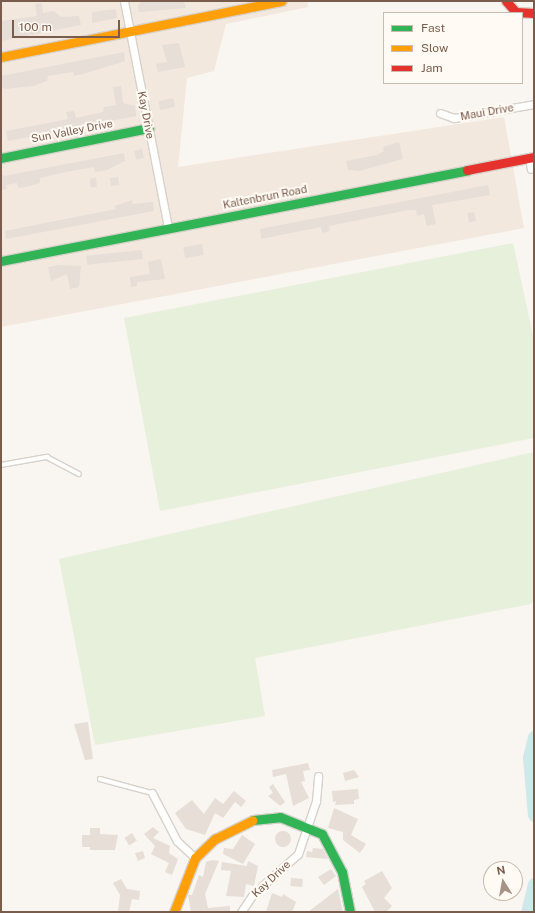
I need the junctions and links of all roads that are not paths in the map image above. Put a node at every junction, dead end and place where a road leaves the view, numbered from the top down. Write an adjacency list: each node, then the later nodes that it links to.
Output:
1 (124, 1): 7 (street, Kay Drive)
2 (281, 1): 7 (street)
3 (506, 1): 4 (street)
4 (516, 12)
5 (523, 12): 6 (street)
6 (534, 13)
7 (130, 31): 8 (street); 11 (street, Kay Drive)
8 (1, 57)
9 (534, 104): 10 (street, Maui Drive)
10 (440, 113)
11 (149, 128): 12 (street, Sun Valley Drive); 15 (street, Kay Drive)
12 (1, 158)
13 (532, 158): 14 (street); 15 (street, Kaltenbrun Road)
14 (531, 169)
15 (168, 228): 16 (street, Kaltenbrun Road)
16 (1, 261)
17 (1, 465): 18 (lane)
18 (80, 474)
19 (318, 776): 22 (street, Kay Drive)
20 (100, 779): 21 (lane)
21 (152, 793): 23 (street)
22 (307, 826): 23 (street); 25 (street, Kay Drive); 26 (street)
23 (195, 858): 24 (street)
24 (174, 912)
25 (241, 912)
26 (350, 912)

